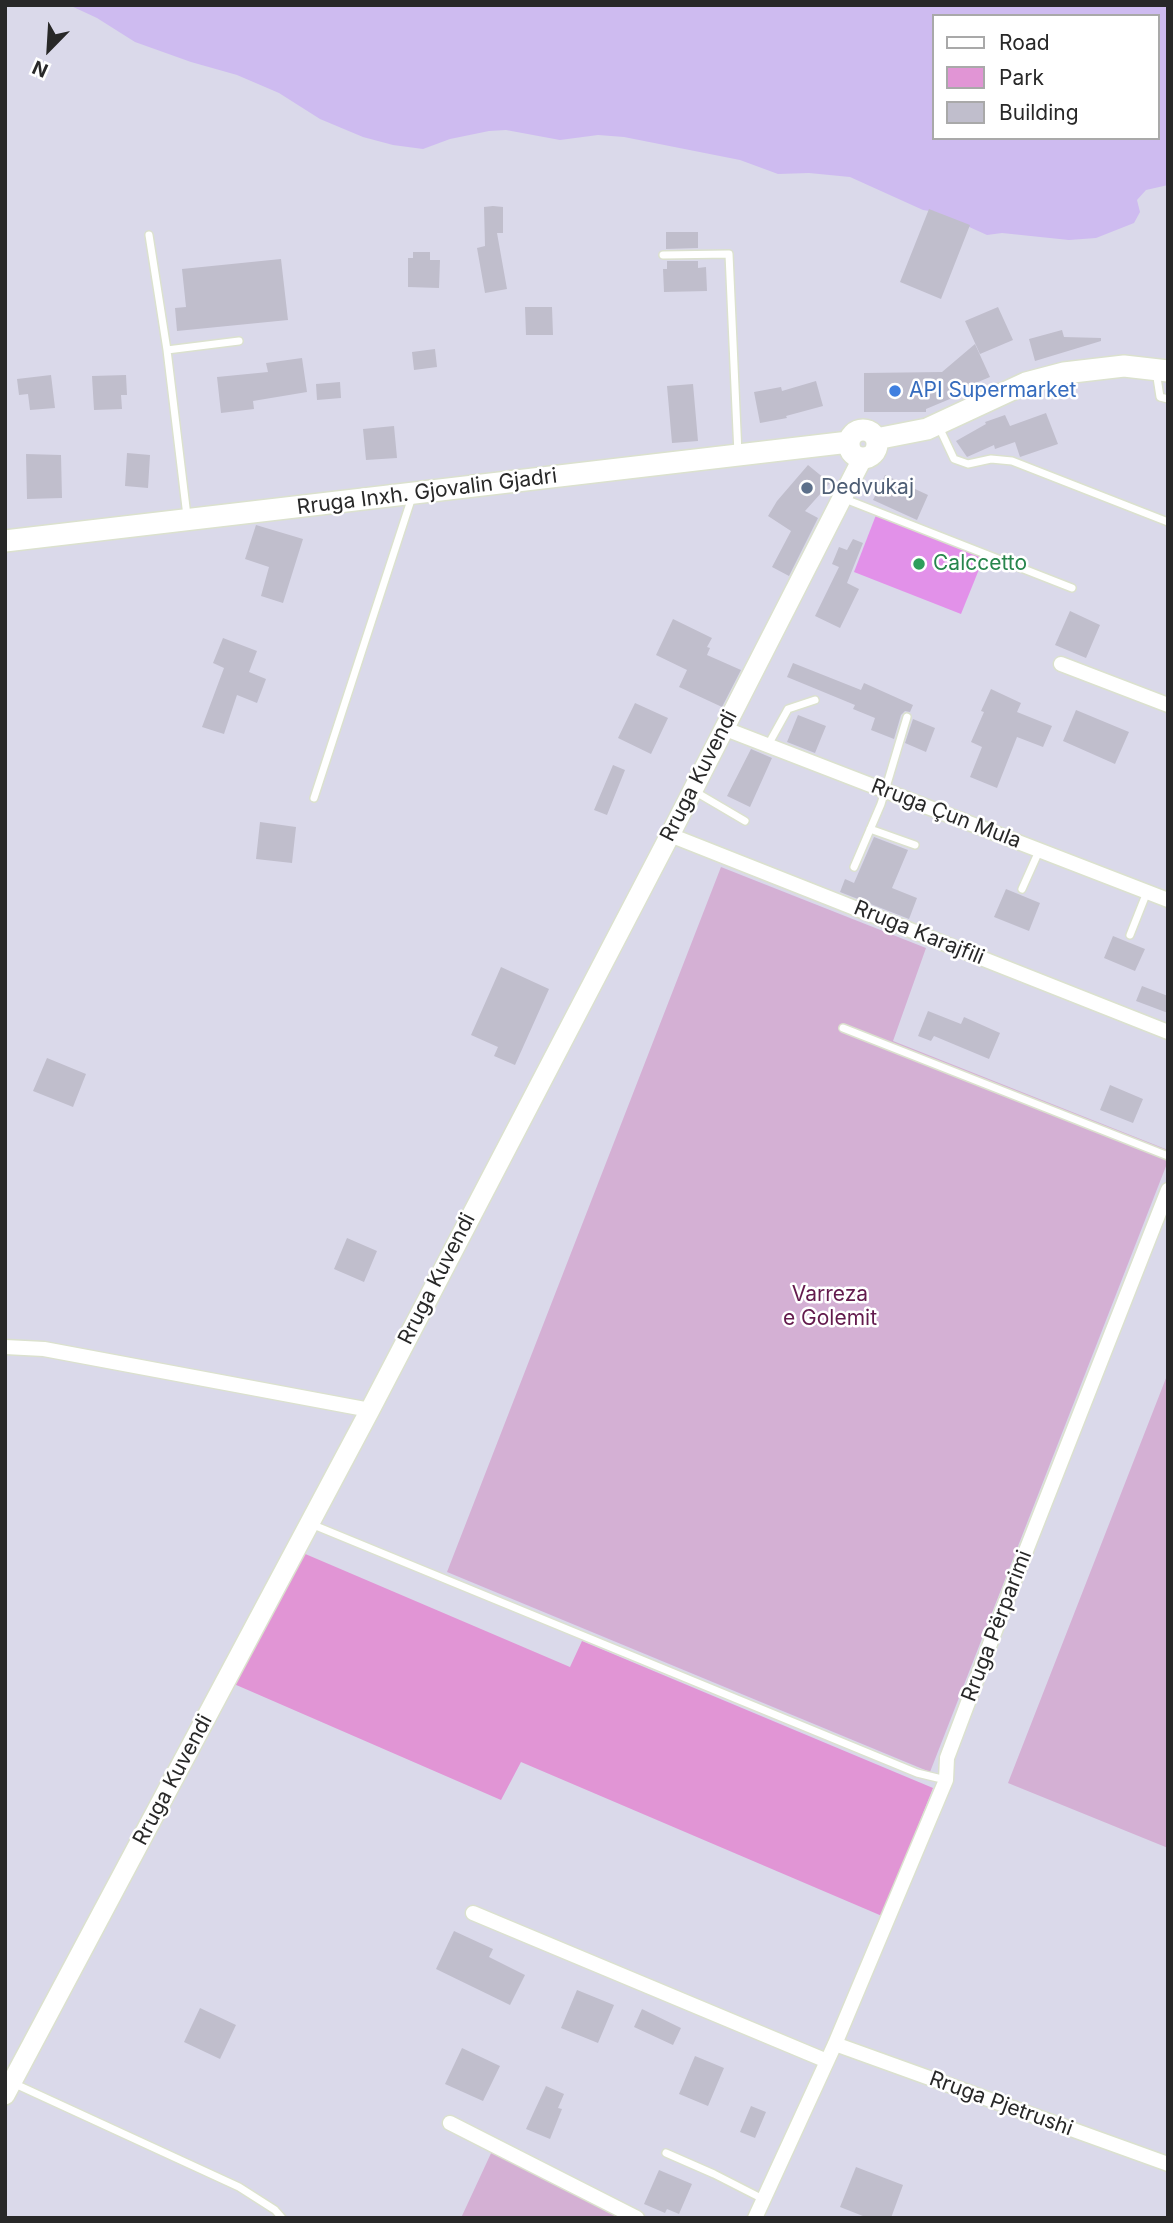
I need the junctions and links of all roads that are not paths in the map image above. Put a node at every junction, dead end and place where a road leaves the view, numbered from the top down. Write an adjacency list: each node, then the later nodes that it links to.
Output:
1 (149, 234): 4 (lane)
2 (663, 255): 10 (lane)
3 (239, 341): 4 (lane)
4 (167, 351): 14 (lane)
5 (1161, 369): 6 (lane); 7 (main road)
6 (1168, 399)
7 (938, 425): 8 (main road); 15 (lane)
8 (876, 439): 9 (main road); 11 (main road)
9 (849, 442): 10 (main road, Rruga Inxh. Gjovalin Gjadri); 11 (main road)
10 (738, 455): 12 (main road, Rruga Inxh. Gjovalin Gjadri)
11 (862, 459): 13 (street, Rruga Kuvendi)
12 (414, 493): 14 (main road, Rruga Inxh. Gjovalin Gjadri); 26 (lane)
13 (842, 498): 17 (lane); 22 (street, Rruga Kuvendi)
14 (188, 520): 16 (main road, Rruga Inxh. Gjovalin Gjadri)
15 (1168, 522)
16 (5, 541)
17 (1072, 588)
18 (1061, 664): 20 (street)
19 (815, 700): 23 (lane)
20 (1168, 705)
21 (907, 717): 25 (lane)
22 (723, 728): 23 (street, Rruga Çun Mula); 24 (street, Rruga Kuvendi)
23 (768, 746): 25 (street, Rruga Çun Mula)
24 (692, 790): 27 (lane); 29 (street, Rruga Kuvendi)
25 (884, 790): 28 (lane); 31 (street, Rruga Çun Mula)
26 (314, 798)
27 (745, 821)
28 (870, 829): 30 (lane); 32 (lane)
29 (670, 835): 38 (street, Rruga Karajfili); 42 (street, Rruga Kuvendi)
30 (915, 845)
31 (1039, 850): 33 (lane); 34 (street, Rruga Çun Mula)
32 (854, 867)
33 (1022, 889)
34 (1147, 892): 35 (street, Rruga Çun Mula); 36 (lane)
35 (1168, 901)
36 (1130, 935)
37 (843, 1028): 39 (lane)
38 (1168, 1032)
39 (1168, 1156)
40 (1168, 1190): 44 (street, Rruga Përparimi)
41 (5, 1347): 42 (street)
42 (370, 1410): 43 (street, Rruga Kuvendi)
43 (309, 1524): 44 (lane); 48 (street, Rruga Kuvendi)
44 (946, 1780): 46 (street, Rruga Përparimi)
45 (473, 1913): 47 (street)
46 (835, 2044): 47 (street, Rruga Përparimi); 51 (street, Rruga Pjetrushi)
47 (827, 2061): 52 (street, Rruga Përparimi)
48 (9, 2089): 53 (lane)
49 (450, 2123): 54 (street)
50 (666, 2153): 52 (lane)
51 (1168, 2164)
52 (763, 2200): 55 (street, Rruga Përparimi)
53 (282, 2218)
54 (637, 2218)
55 (755, 2218)

